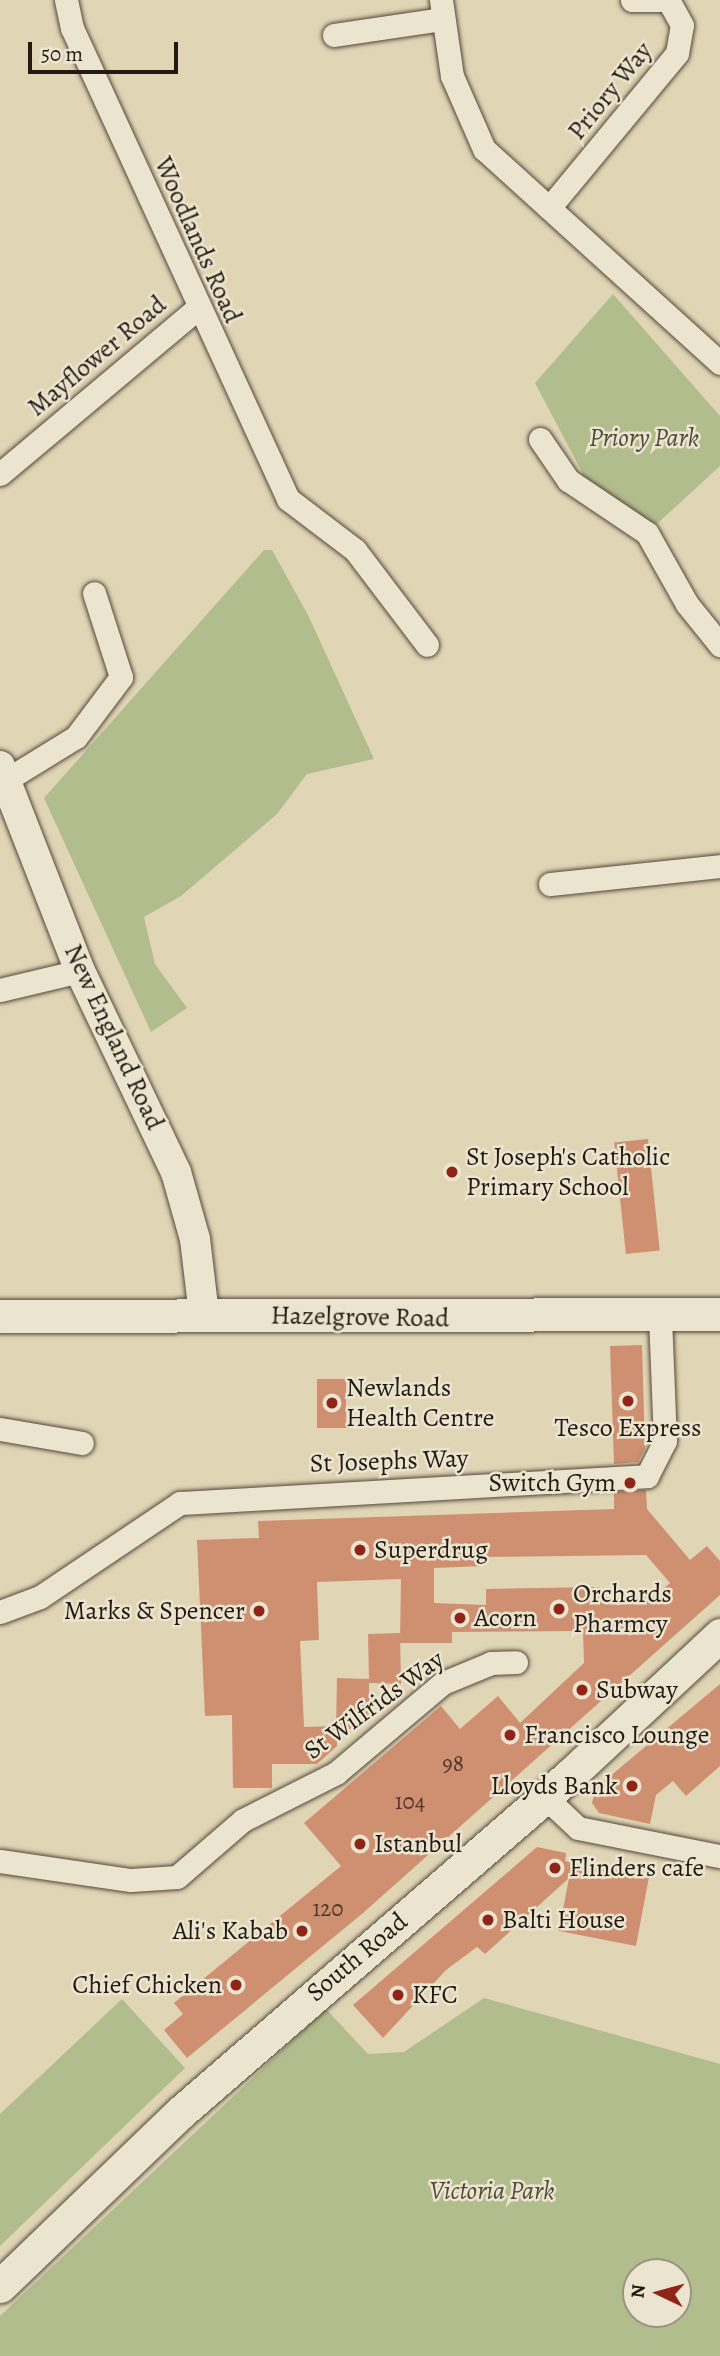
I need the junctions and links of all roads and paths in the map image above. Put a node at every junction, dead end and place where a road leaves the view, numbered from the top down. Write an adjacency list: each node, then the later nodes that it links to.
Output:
1 (65, 0): 6 (street, Woodlands Road)
2 (632, 0): 5 (street, Priory Way)
3 (441, 10): 4 (street); 5 (street)
4 (334, 35)
5 (548, 208): 7 (street)
6 (198, 308): 9 (street, Mayflower Road); 11 (street, Woodlands Road)
7 (720, 363)
8 (540, 439): 12 (street)
9 (0, 474)
10 (94, 593): 13 (street)
11 (427, 645)
12 (720, 645)
13 (3, 773): 16 (street, New England Road)
14 (720, 866): 15 (street)
15 (550, 884)
16 (80, 971): 17 (street); 18 (street, New England Road)
17 (0, 990)
18 (204, 1314): 20 (main road, Hazelgrove Road); 21 (main road, Hazelgrove Road)
19 (720, 1314): 21 (main road, Hazelgrove Road)
20 (0, 1315)
21 (660, 1318): 24 (street, St Josephs Way)
22 (0, 1429): 23 (street)
23 (82, 1443)
24 (0, 1612)
25 (720, 1635): 27 (main road, South Road)
26 (516, 1661): 29 (street, St Wilfrids Way)
27 (545, 1797): 28 (street); 30 (main road, South Road)
28 (720, 1856)
29 (0, 1861)
30 (0, 2286)

